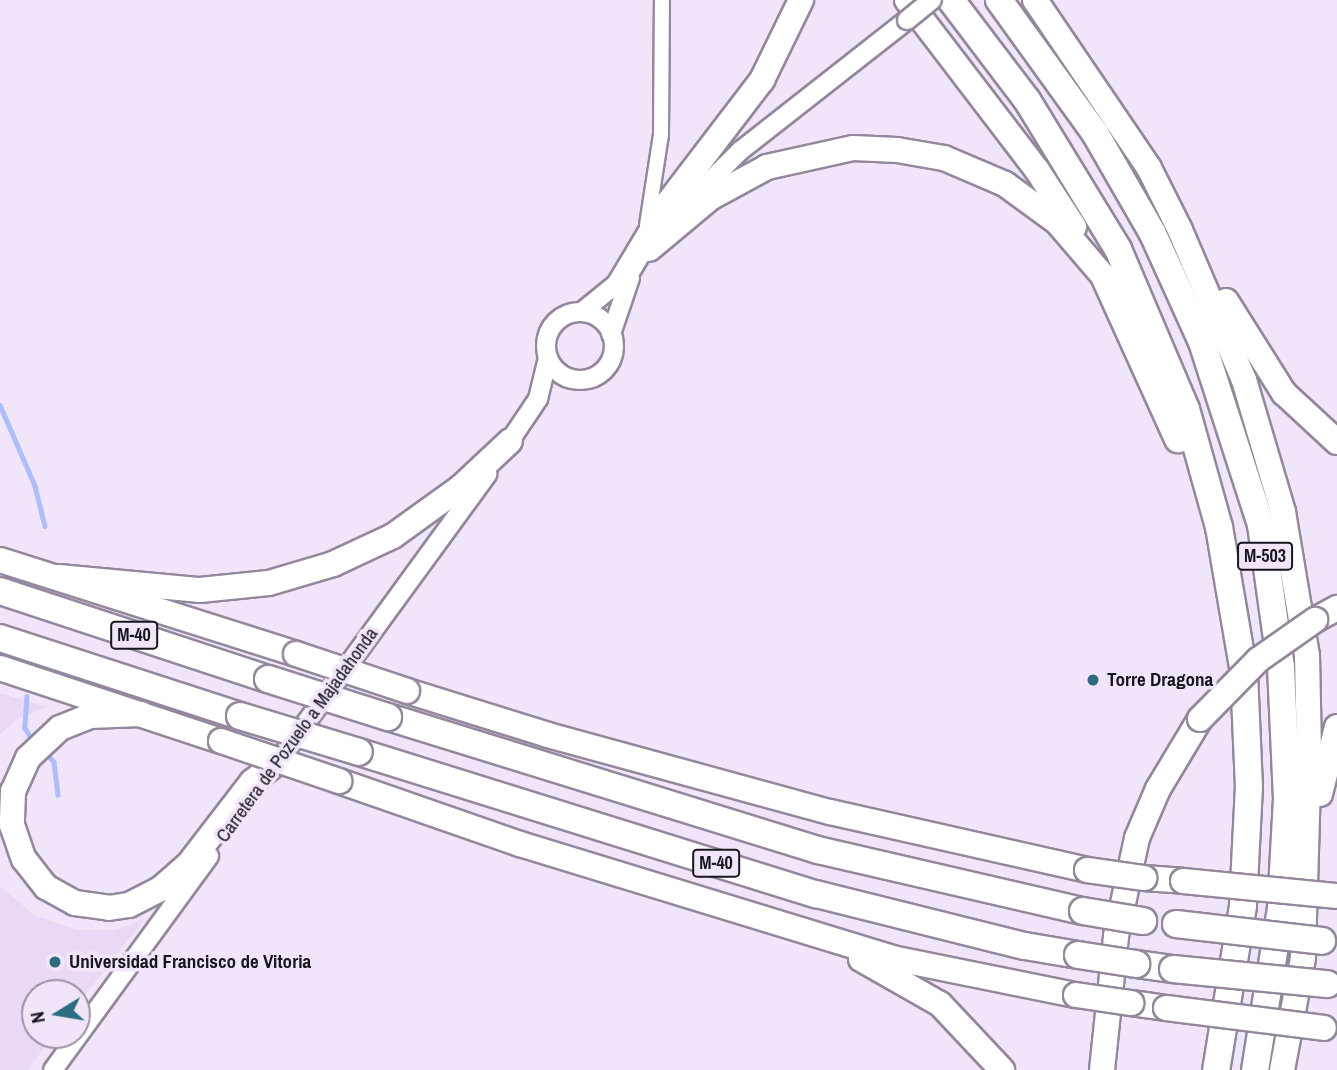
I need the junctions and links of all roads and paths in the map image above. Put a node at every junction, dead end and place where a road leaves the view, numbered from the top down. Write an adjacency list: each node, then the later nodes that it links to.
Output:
1 (662, 0): 9 (street)
2 (800, 0): 9 (highway)
3 (932, 0): 7 (street, bridge)
4 (951, 0): 26 (highway, M-503)
5 (999, 0): 41 (highway, M-503)
6 (1035, 0): 8 (highway, M-503)
7 (907, 10): 9 (street); 10 (highway, M-503)
8 (1149, 168): 18 (highway, M-503); 29 (highway, M-503)
9 (645, 249): 10 (highway, M-503); 11 (highway); 13 (street)
10 (1105, 278): 26 (highway, M-503)
11 (619, 285): 12 (street)
12 (583, 311): 13 (street); 14 (street)
13 (611, 334): 15 (street)
14 (548, 358): 15 (street); 16 (street, Carretera de Pozuelo a Majadahonda)
15 (573, 380): 16 (street, Carretera de Pozuelo a Majadahonda)
16 (538, 399): 17 (street, Carretera de Pozuelo a Majadahonda)
17 (510, 441): 20 (highway); 28 (street, Carretera de Pozuelo a Majadahonda)
18 (1337, 442)
19 (0, 560): 20 (highway)
20 (59, 578): 30 (highway, bridge)
21 (0, 592): 32 (highway, M-40, bridge)
22 (1337, 608): 39 (highway, bridge)
23 (0, 638): 33 (highway, M-40, bridge)
24 (0, 668): 25 (highway)
25 (141, 714): 28 (highway); 31 (highway, bridge)
26 (1248, 722): 40 (highway, M-503)
27 (1337, 727): 29 (highway)
28 (276, 763): 35 (street, Carretera de Pozuelo a Majadahonda)
29 (1307, 856): 42 (highway, M-503)
30 (1336, 896)
31 (811, 932): 34 (highway, bridge); 38 (highway)
32 (1329, 942)
33 (1332, 984)
34 (1333, 1029)
35 (66, 1053): 36 (street); 37 (street, Carretera de Pozuelo a Majadahonda)
36 (44, 1070)
37 (53, 1070)
38 (1002, 1070)
39 (1102, 1070)
40 (1216, 1070)
41 (1255, 1070)
42 (1282, 1070)

